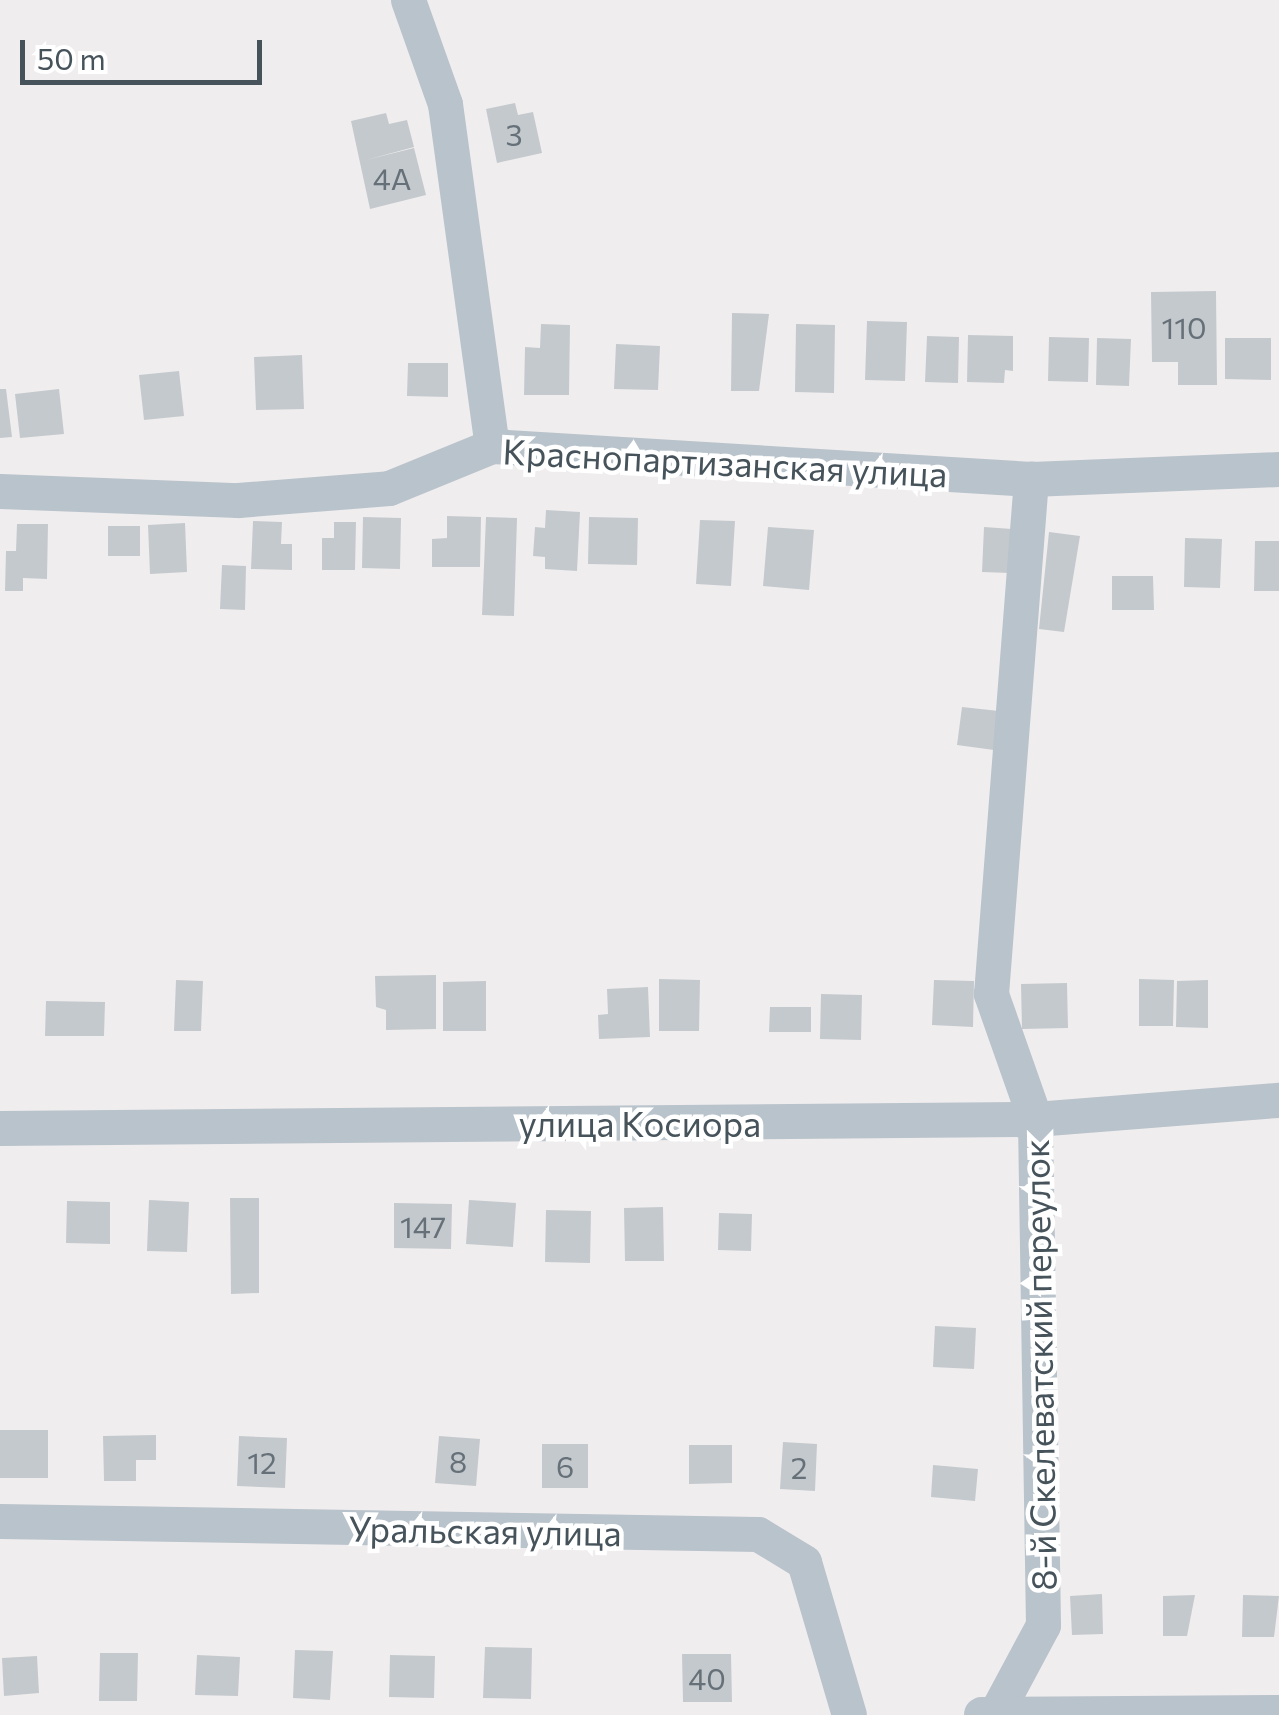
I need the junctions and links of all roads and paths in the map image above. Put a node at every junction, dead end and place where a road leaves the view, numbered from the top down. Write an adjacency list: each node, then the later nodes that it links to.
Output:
1 (408, 0): 2 (street)
2 (492, 446): 4 (street, Краснопартизанская улица); 5 (street, Краснопартизанская улица)
3 (1279, 469): 4 (street, Краснопартизанская улица)
4 (1031, 479): 7 (street, 8-й Скелеватский переулок)
5 (0, 492)
6 (1279, 1100): 7 (street, улица Косиора)
7 (1034, 1119): 8 (street, улица Косиора); 10 (street, 8-й Скелеватский переулок)
8 (0, 1128)
9 (0, 1521): 12 (street, Уральская улица)
10 (988, 1712): 11 (street)
11 (1279, 1712)
12 (849, 1715)

